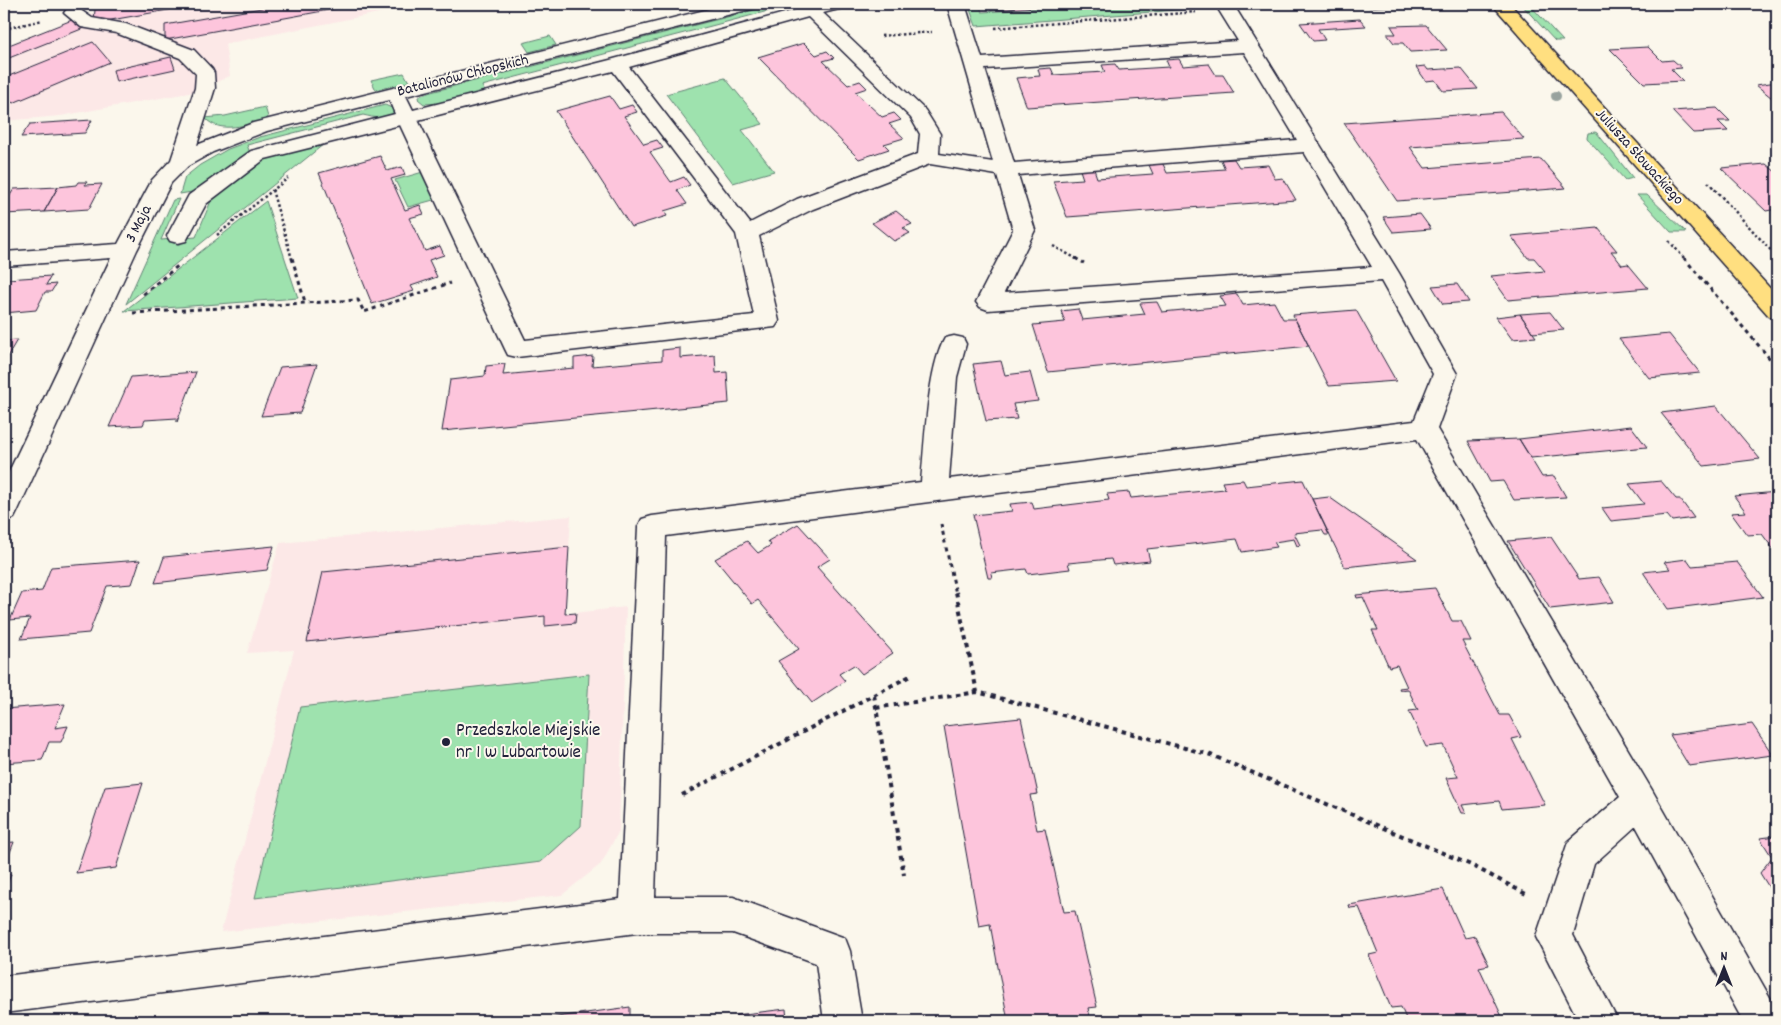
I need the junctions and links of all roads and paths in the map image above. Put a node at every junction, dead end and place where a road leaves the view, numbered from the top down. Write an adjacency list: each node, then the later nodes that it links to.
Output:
1 (749, 4): 14 (street, Batalionów Chłopskich)
2 (837, 4): 6 (street)
3 (956, 4): 10 (street)
4 (1501, 4): 36 (main road, Juliusza Słowackiego)
5 (1225, 6): 10 (path); 11 (street)
6 (811, 11): 8 (street); 12 (street)
7 (73, 13): 9 (path); 18 (street, 3 Maja)
8 (826, 26): 10 (path); 17 (street)
9 (4, 29)
10 (965, 30): 13 (street)
11 (1250, 46): 13 (street); 16 (street)
12 (617, 64): 15 (street); 22 (street)
13 (975, 64): 19 (street)
14 (395, 93): 15 (street); 18 (street, Batalionów Chłopskich)
15 (408, 117): 26 (street); 32 (street)
16 (1310, 145): 19 (street); 33 (street)
17 (928, 158): 19 (street); 23 (street)
18 (181, 162): 28 (street, 3 Maja)
19 (1005, 170): 24 (street)
20 (295, 173): 21 (path)
21 (272, 190): 27 (path); 35 (path)
22 (725, 204): 23 (street); 25 (street)
23 (805, 204): 25 (street)
24 (1024, 230): 30 (path); 33 (street)
25 (748, 233): 32 (street)
26 (178, 236)
27 (211, 240)
28 (126, 250): 29 (street); 41 (street, 3 Maja)
29 (4, 259)
30 (1084, 263)
31 (180, 264): 34 (path)
32 (480, 273): 35 (path)
33 (1388, 273): 39 (street)
34 (142, 295)
35 (305, 302): 37 (path)
36 (1777, 310)
37 (128, 313)
38 (954, 344): 40 (street)
39 (1424, 429): 40 (street); 46 (street)
40 (934, 491): 43 (path); 47 (street)
41 (4, 510)
42 (910, 676): 44 (path)
43 (977, 692): 45 (path); 49 (path)
44 (874, 695): 45 (path); 47 (path)
45 (876, 708): 48 (path)
46 (1640, 801): 49 (street); 54 (street)
47 (640, 816): 50 (street)
48 (904, 875)
49 (1562, 914): 53 (street)
50 (637, 915): 51 (street); 52 (street)
51 (4, 995)
52 (843, 1021)
53 (1600, 1021)
54 (1763, 1021)

